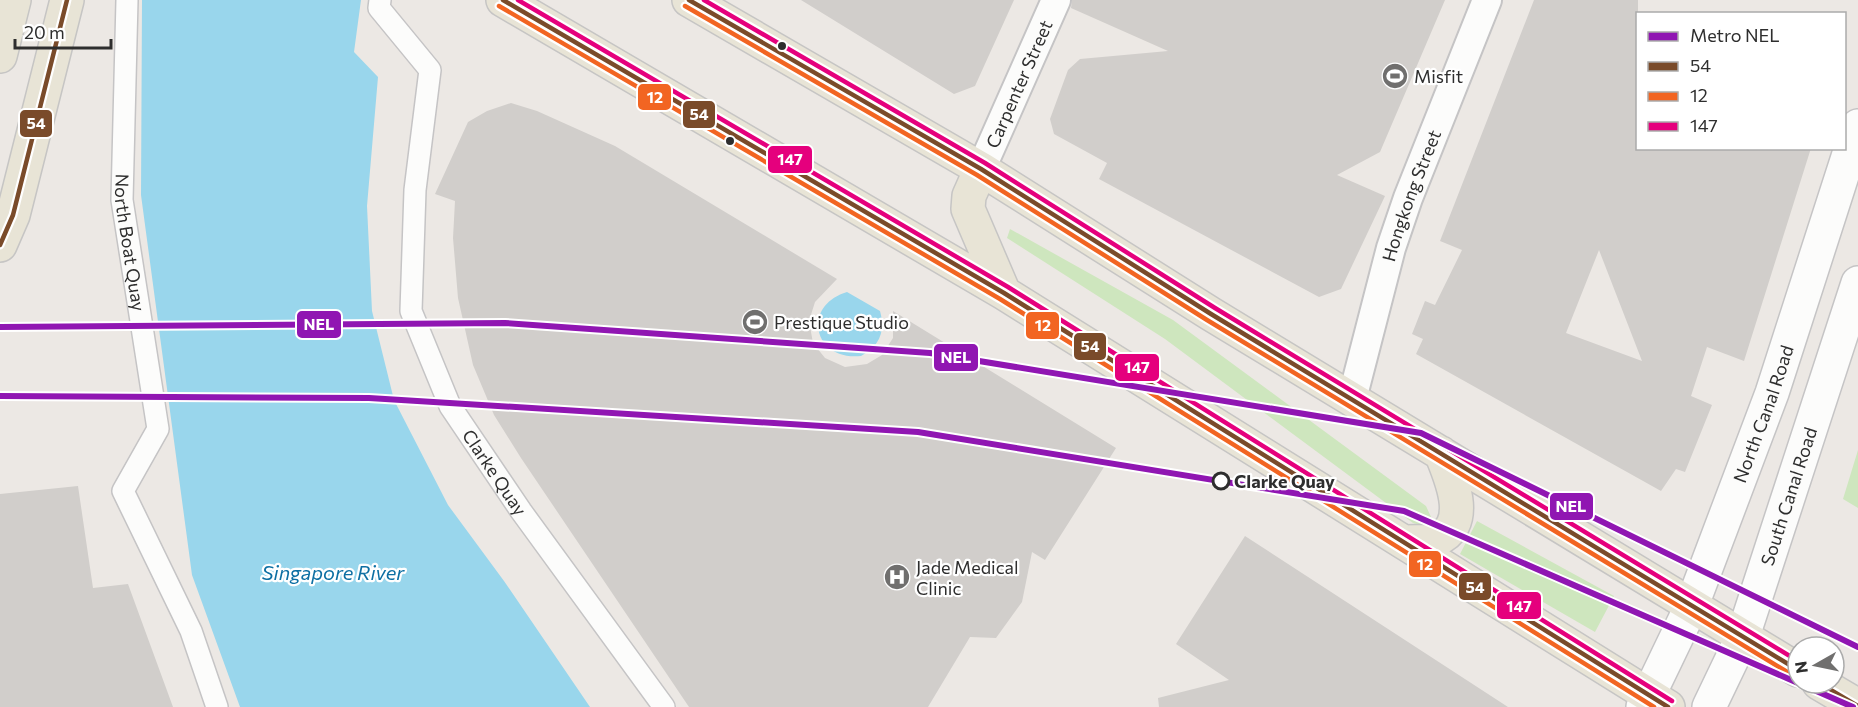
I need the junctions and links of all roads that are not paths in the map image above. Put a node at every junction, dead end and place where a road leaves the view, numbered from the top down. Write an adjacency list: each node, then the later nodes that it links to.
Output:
1 (14, 0): 9 (main road)
2 (67, 0): 12 (main road)
3 (127, 0): 24 (street, North Boat Quay)
4 (689, 0): 11 (main road)
5 (1056, 0): 11 (street, Carpenter Street)
6 (1487, 0): 15 (street, Hongkong Street)
7 (507, 2): 14 (main road)
8 (380, 4): 25 (street, Clarke Quay)
9 (0, 56)
10 (1858, 126): 18 (street, North Canal Road)
11 (981, 169): 14 (main road); 15 (main road)
12 (0, 245)
13 (1858, 283): 19 (street, South Canal Road)
14 (1004, 293): 17 (main road)
15 (1352, 399): 16 (main road)
16 (1441, 453): 17 (main road); 18 (main road)
17 (1407, 542): 22 (main road)
18 (1692, 606): 19 (main road); 22 (street, North Canal Road)
19 (1743, 636): 20 (main road); 26 (street, South Canal Road)
20 (1786, 663)
21 (1839, 695): 23 (main road)
22 (1653, 703)
23 (1858, 706)
24 (217, 707)
25 (664, 707)
26 (1709, 707)

